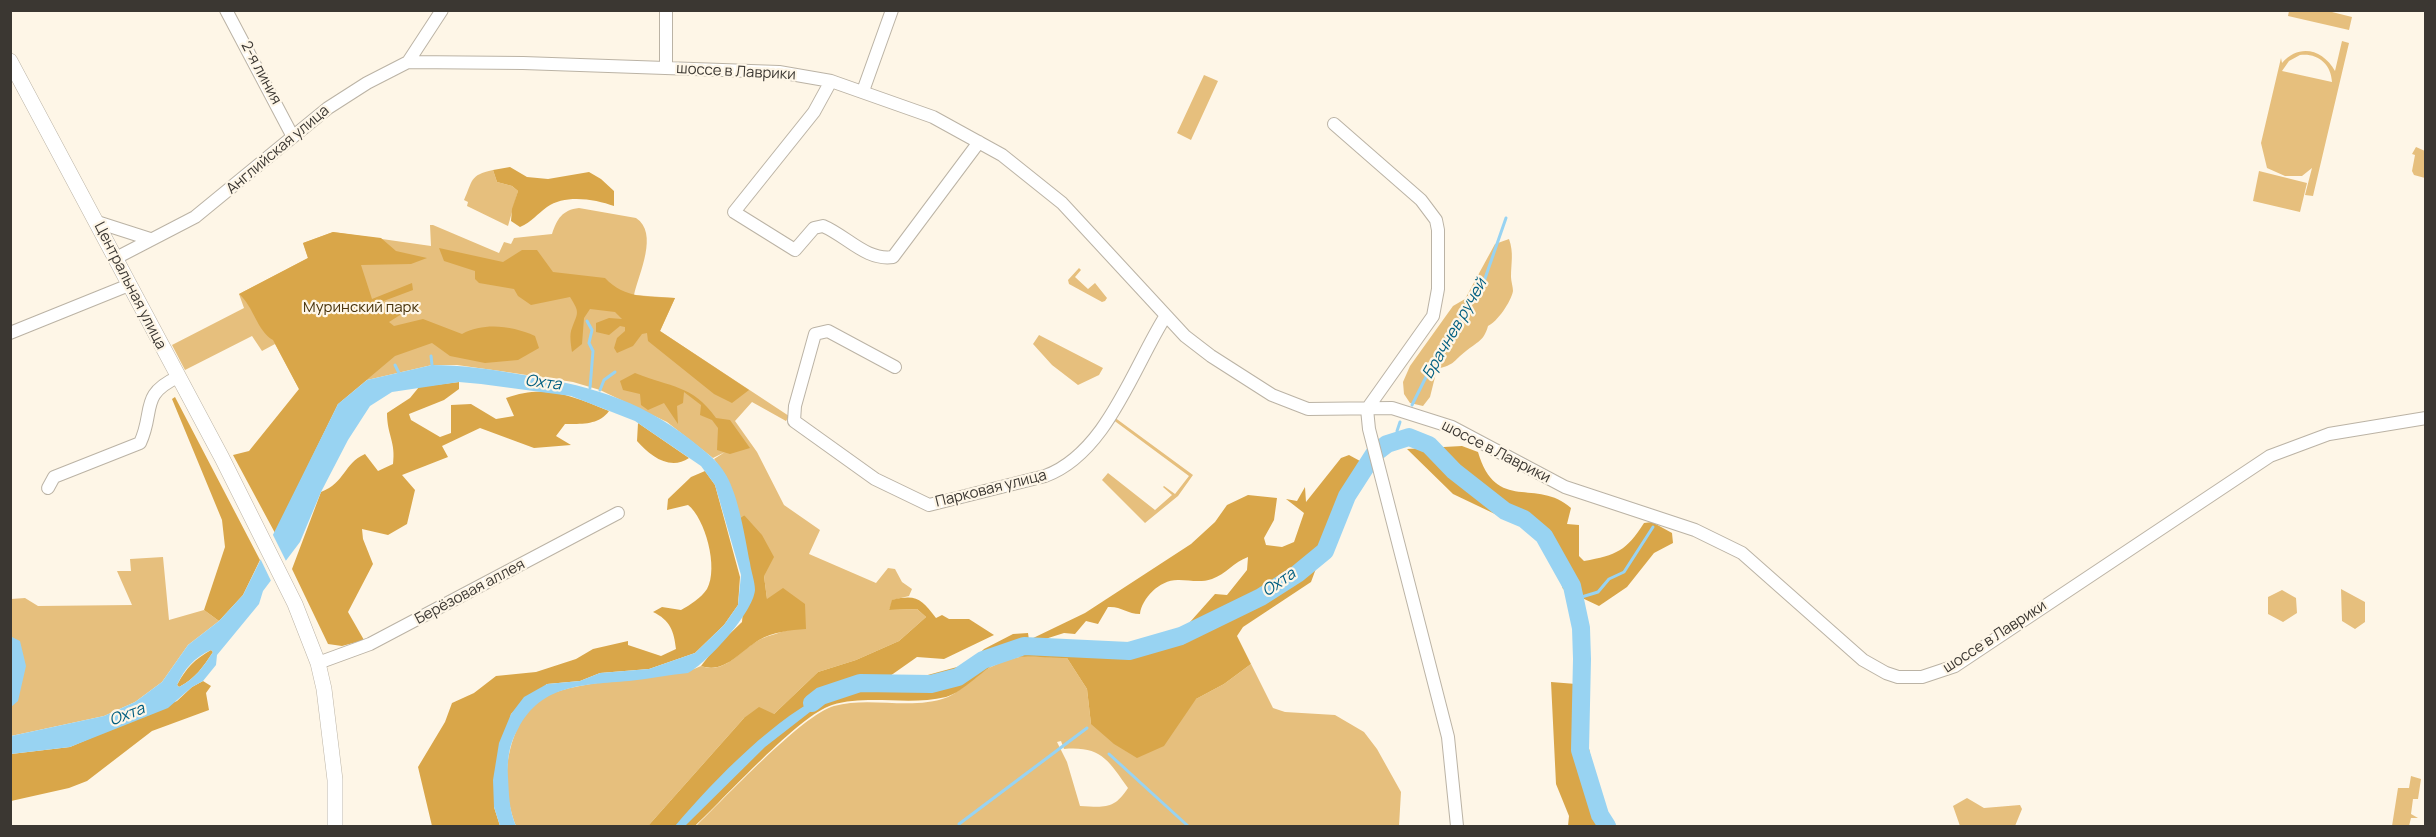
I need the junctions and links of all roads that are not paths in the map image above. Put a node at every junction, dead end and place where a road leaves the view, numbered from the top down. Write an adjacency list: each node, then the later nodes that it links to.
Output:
1 (226, 10): 11 (street, 2-я линия)
2 (442, 10): 6 (street)
3 (666, 10): 7 (street)
4 (892, 10): 9 (street)
5 (10, 61): 13 (main road, Центральная улица)
6 (408, 62): 7 (street, шоссе в Лаврики); 11 (street, Английская улица)
7 (666, 68): 8 (street, шоссе в Лаврики)
8 (831, 81): 9 (street, шоссе в Лаврики); 12 (street)
9 (863, 91): 12 (street, шоссе в Лаврики)
10 (1334, 124): 21 (street)
11 (293, 137): 14 (street, Английская улица)
12 (979, 142): 17 (street, шоссе в Лаврики)
13 (97, 222): 14 (street); 15 (main road, Центральная улица)
14 (150, 239): 15 (street, Английская улица)
15 (116, 258): 16 (main road, Центральная улица)
16 (129, 285): 18 (street); 20 (main road, Центральная улица)
17 (1165, 317): 19 (street, Парковая улица); 21 (street, шоссе в Лаврики)
18 (10, 333)
19 (895, 367)
20 (178, 377): 23 (street); 25 (main road, Центральная улица)
21 (1367, 409): 22 (street, шоссе в Лаврики); 29 (street)
22 (2426, 418)
23 (48, 488)
24 (618, 513): 25 (street, Берёзовая аллея)
25 (318, 663): 26 (main road, Центральная улица)
26 (332, 762): 27 (main road); 28 (main road)
27 (325, 826)
28 (335, 826)
29 (1457, 826)

